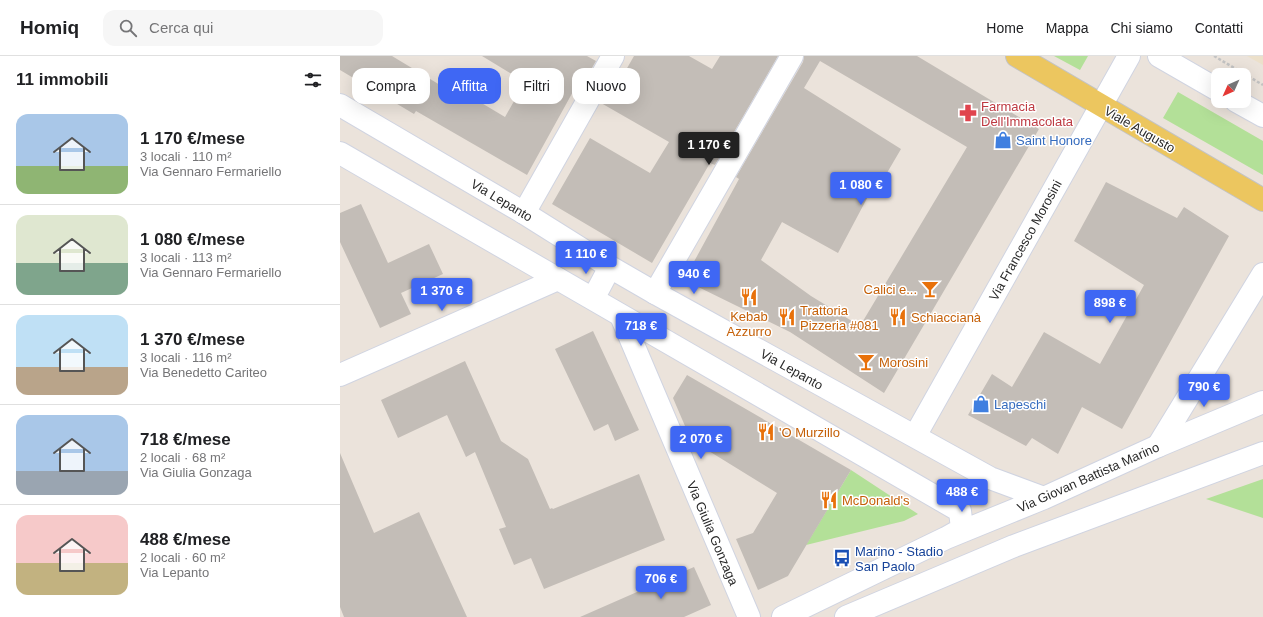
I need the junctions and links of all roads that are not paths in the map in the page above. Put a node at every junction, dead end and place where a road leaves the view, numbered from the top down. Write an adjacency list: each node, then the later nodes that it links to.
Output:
1 (613, 56): 13 (street)
2 (792, 56): 17 (street)
3 (1017, 56): 8 (main road, Viale Augusto)
4 (1129, 56): 8 (street, Via Francesco Morosini)
5 (1159, 56): 6 (street)
6 (1211, 86)
7 (340, 105): 13 (street, Via Lepanto)
8 (1101, 106): 12 (main road, Viale Augusto); 22 (street, Via Francesco Morosini)
9 (1249, 108): 10 (street)
10 (1263, 116)
11 (340, 153): 16 (street)
12 (1263, 200)
13 (524, 213): 14 (street, Via Lepanto)
14 (610, 267): 17 (street, Via Lepanto); 18 (street)
15 (1263, 274): 23 (street)
16 (558, 279): 18 (street); 20 (street)
17 (655, 293): 22 (street, Via Lepanto)
18 (593, 299): 19 (street)
19 (621, 316): 26 (street); 27 (street, Via Giulia Gonzaga)
20 (340, 375)
21 (1263, 402): 23 (street, Via Giovan Battista Marino)
22 (915, 436): 25 (street, Via Lepanto)
23 (1158, 446): 25 (street, Via Giovan Battista Marino)
24 (1263, 453): 29 (street)
25 (1044, 498): 26 (street, Via Giovan Battista Marino)
26 (946, 538): 28 (street, Via Giovan Battista Marino)
27 (749, 617)
28 (783, 617)
29 (846, 617)

